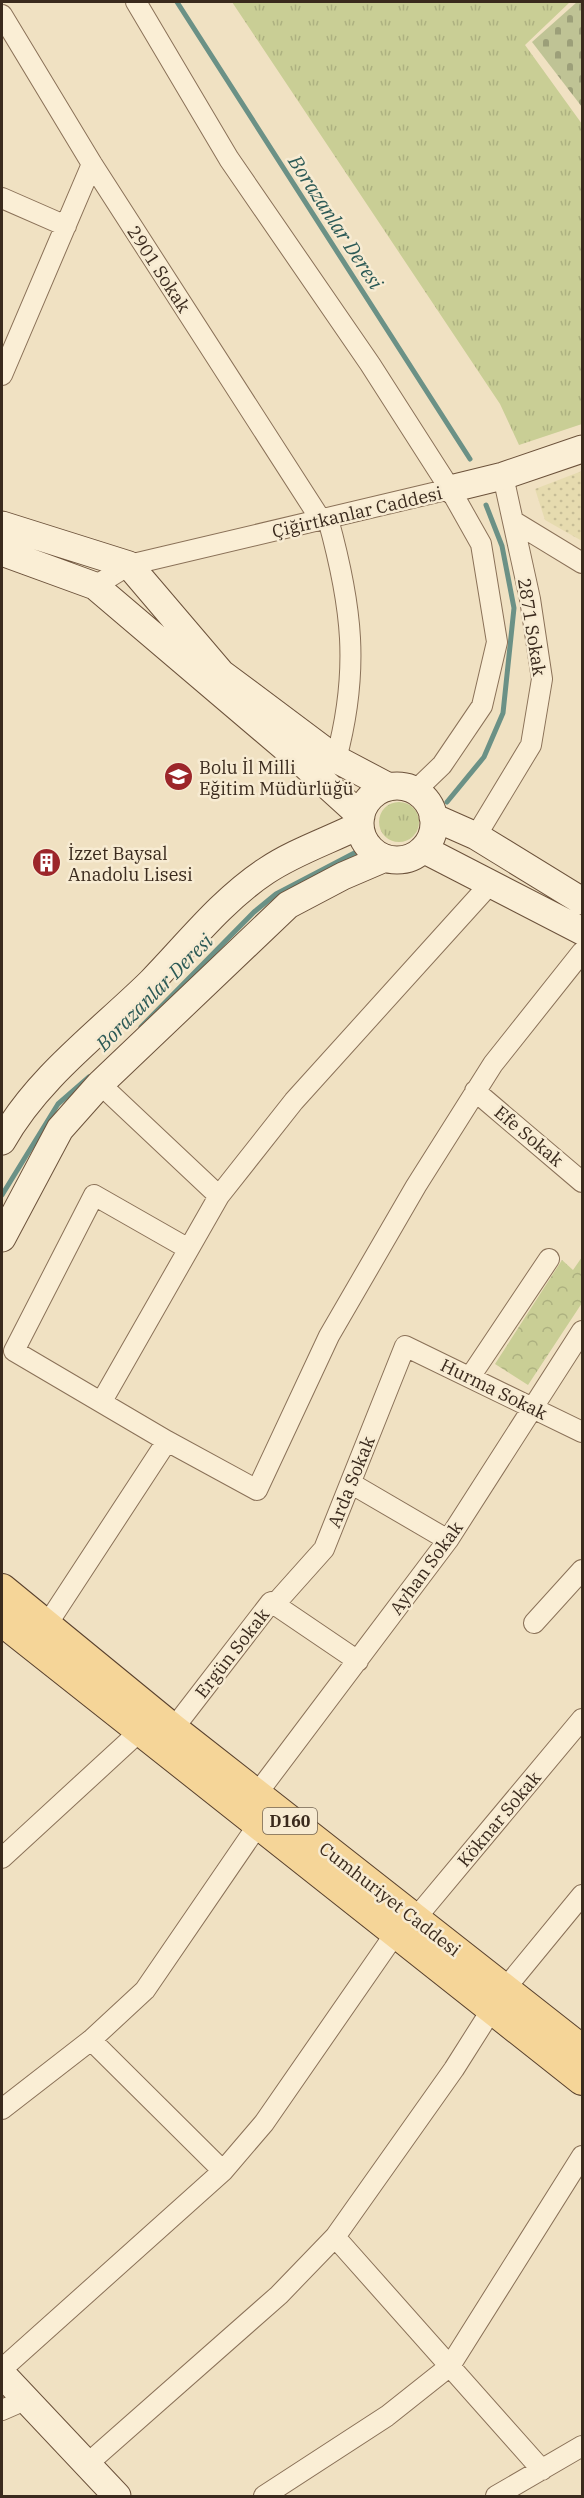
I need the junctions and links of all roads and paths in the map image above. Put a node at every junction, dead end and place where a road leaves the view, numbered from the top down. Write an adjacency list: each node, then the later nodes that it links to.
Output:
1 (135, 2): 9 (street)
2 (2, 15): 3 (street, 2901 Sokak)
3 (92, 164): 5 (street); 10 (street, 2901 Sokak)
4 (2, 198): 5 (street)
5 (66, 226): 6 (street)
6 (3, 369)
7 (582, 449): 8 (main road, Çiğirtkanlar Caddesi)
8 (502, 476): 9 (main road, Çiğirtkanlar Caddesi); 11 (street, 2871 Sokak)
9 (450, 489): 10 (street, Çiğirtkanlar Caddesi); 19 (street)
10 (324, 520): 15 (street, Çiğirtkanlar Caddesi); 17 (street, 2901 Sokak)
11 (513, 521): 14 (street); 22 (street, 2871 Sokak)
12 (2, 525): 15 (main road)
13 (2, 552): 16 (main road)
14 (582, 563)
15 (129, 565): 16 (street, Çiğirtkanlar Caddesi); 17 (main road)
16 (95, 586): 21 (main road)
17 (336, 759): 18 (main road)
18 (389, 786): 19 (main road); 21 (main road)
19 (415, 791): 20 (main road)
20 (433, 817): 22 (main road); 23 (main road)
21 (360, 820): 24 (main road); 31 (main road)
22 (476, 836): 26 (main road)
23 (423, 849): 24 (main road); 25 (main road)
24 (386, 858): 29 (main road)
25 (491, 883): 27 (main road); 33 (street)
26 (582, 901)
27 (582, 931)
28 (582, 952): 30 (street)
29 (100, 1084): 33 (street); 34 (main road)
30 (475, 1091): 32 (street, Efe Sokak); 43 (street)
31 (2, 1141)
32 (582, 1182)
33 (219, 1196): 35 (street)
34 (2, 1238)
35 (187, 1248): 40 (street); 40 (street)
36 (549, 1259): 39 (street)
37 (582, 1331): 41 (street, Ayhan Sokak)
38 (405, 1346): 39 (street, Hurma Sokak); 44 (street, Arda Sokak)
39 (470, 1377): 41 (street, Hurma Sokak)
40 (102, 1401): 43 (street)
41 (533, 1408): 42 (street, Hurma Sokak); 45 (street, Ayhan Sokak)
42 (582, 1432)
43 (167, 1442): 51 (street)
44 (352, 1484): 45 (street); 48 (street, Arda Sokak)
45 (448, 1540): 52 (street, Ayhan Sokak)
46 (582, 1570): 50 (street)
47 (2, 1589): 51 (main road, Cumhuriyet Caddesi / D160)
48 (274, 1605): 52 (street, Ergün Sokak); 54 (street, Ergün Sokak)
49 (2, 1621): 55 (main road, Cumhuriyet Caddesi)
50 (534, 1623)
51 (46, 1626): 54 (main road, Cumhuriyet Caddesi / D160)
52 (358, 1661): 56 (street, Ayhan Sokak)
53 (582, 1719): 60 (street, Köknar Sokak)
54 (173, 1729): 56 (main road, Cumhuriyet Caddesi / D160)
55 (139, 1732): 57 (main road, Cumhuriyet Caddesi / D160); 58 (street)
56 (256, 1795): 60 (main road, Cumhuriyet Caddesi / D160)
57 (258, 1825): 60 (main road, Cumhuriyet Caddesi / D160); 62 (street)
58 (2, 1858)
59 (582, 1895): 61 (street)
60 (406, 1925): 61 (main road, Cumhuriyet Caddesi / D160); 67 (street, Köknar Sokak)
61 (498, 1999): 63 (main road, Cumhuriyet Caddesi / D160); 64 (main road, Cumhuriyet Caddesi / D160); 68 (street)
62 (91, 2040): 65 (street); 67 (street)
63 (582, 2050)
64 (582, 2080)
65 (2, 2109)
66 (582, 2156): 69 (street)
67 (223, 2171): 70 (street, Köknar Sokak)
68 (335, 2237): 69 (street); 74 (street)
69 (450, 2366): 75 (street); 77 (street)
70 (2, 2369)
71 (2, 2374): 72 (main road)
72 (14, 2405): 74 (main road)
73 (582, 2446): 75 (street)
74 (85, 2466): 76 (main road)
75 (542, 2470): 78 (street)
76 (117, 2496)
77 (264, 2496)
78 (495, 2496)

